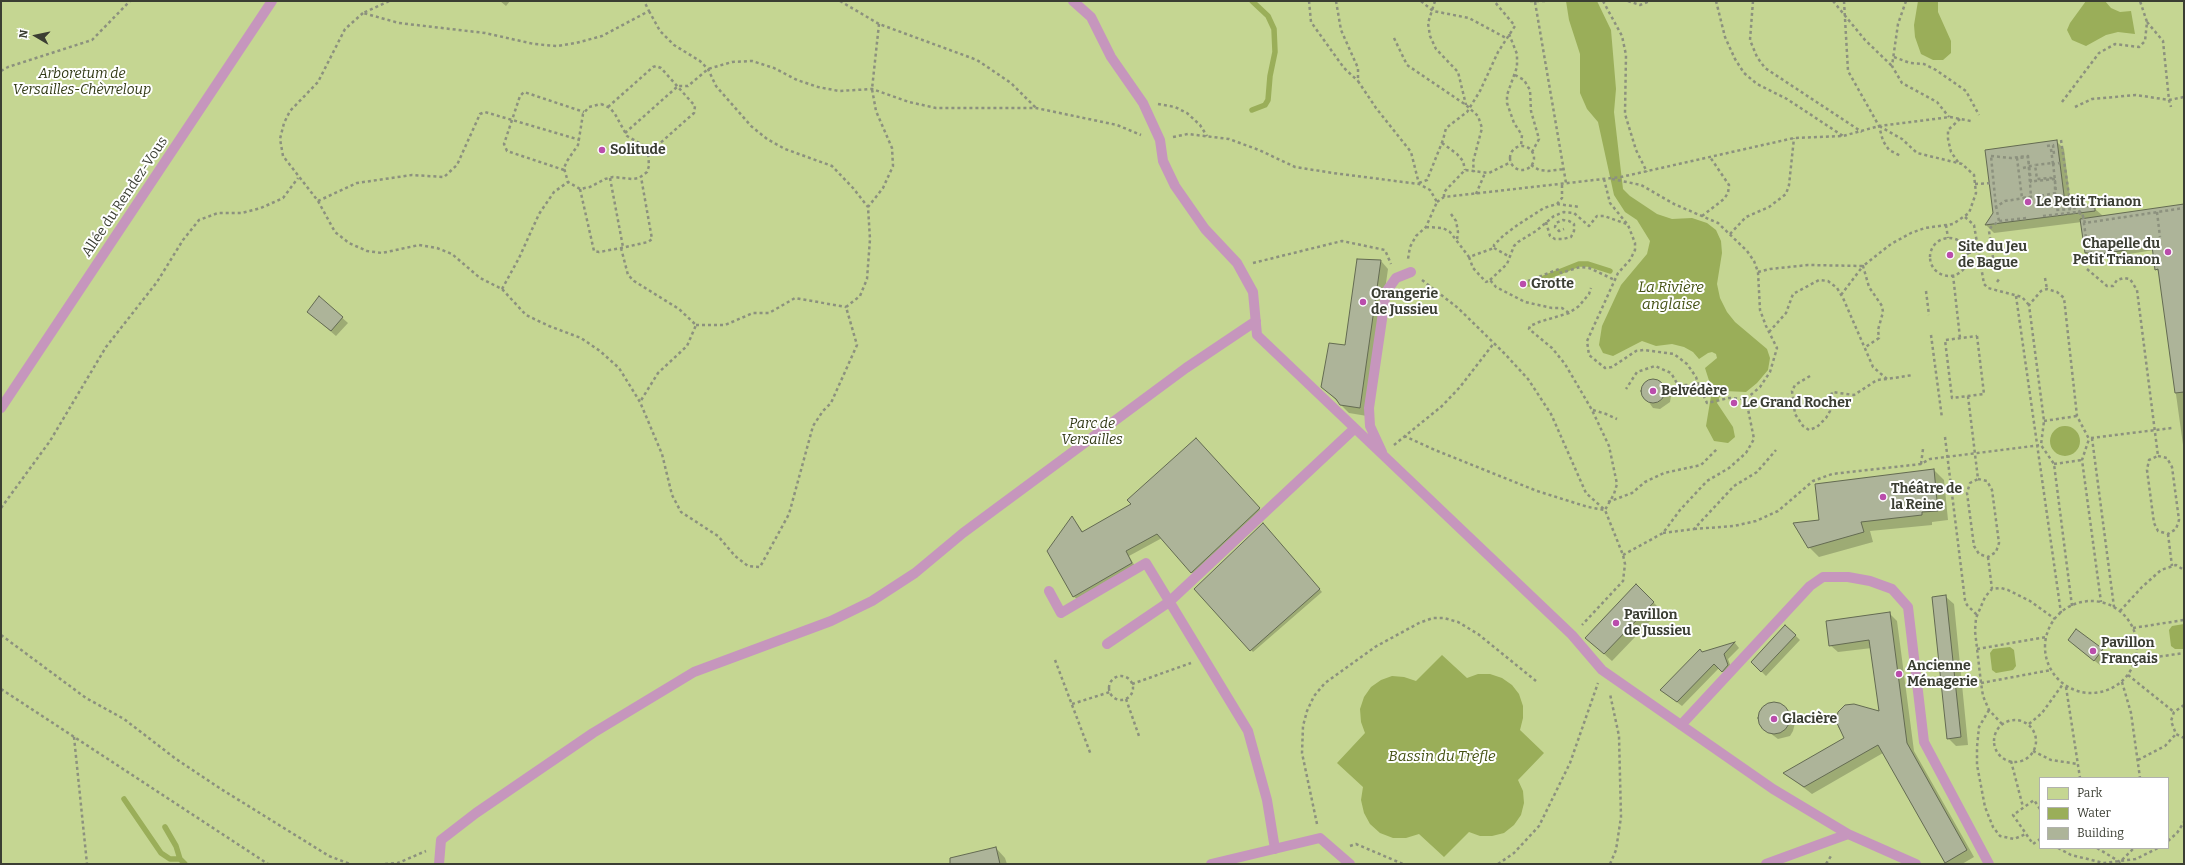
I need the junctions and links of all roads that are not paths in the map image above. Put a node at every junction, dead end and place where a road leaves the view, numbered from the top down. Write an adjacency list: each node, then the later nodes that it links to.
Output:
1 (272, 1): 5 (lane, Allée du Rendez-Vous)
2 (1073, 1): 4 (lane)
3 (1411, 272): 7 (lane)
4 (1256, 321): 6 (lane); 14 (lane)
5 (1, 408)
6 (1354, 429): 7 (lane); 9 (lane)
7 (1385, 458): 11 (lane)
8 (1049, 591): 9 (lane)
9 (1169, 602): 10 (lane); 13 (lane)
10 (1107, 644)
11 (1681, 725): 12 (lane); 19 (lane)
12 (1848, 834): 17 (lane); 18 (lane)
13 (1274, 849): 15 (lane); 16 (lane)
14 (439, 864)
15 (1211, 864)
16 (1350, 864)
17 (1766, 864)
18 (1916, 864)
19 (1989, 864)

